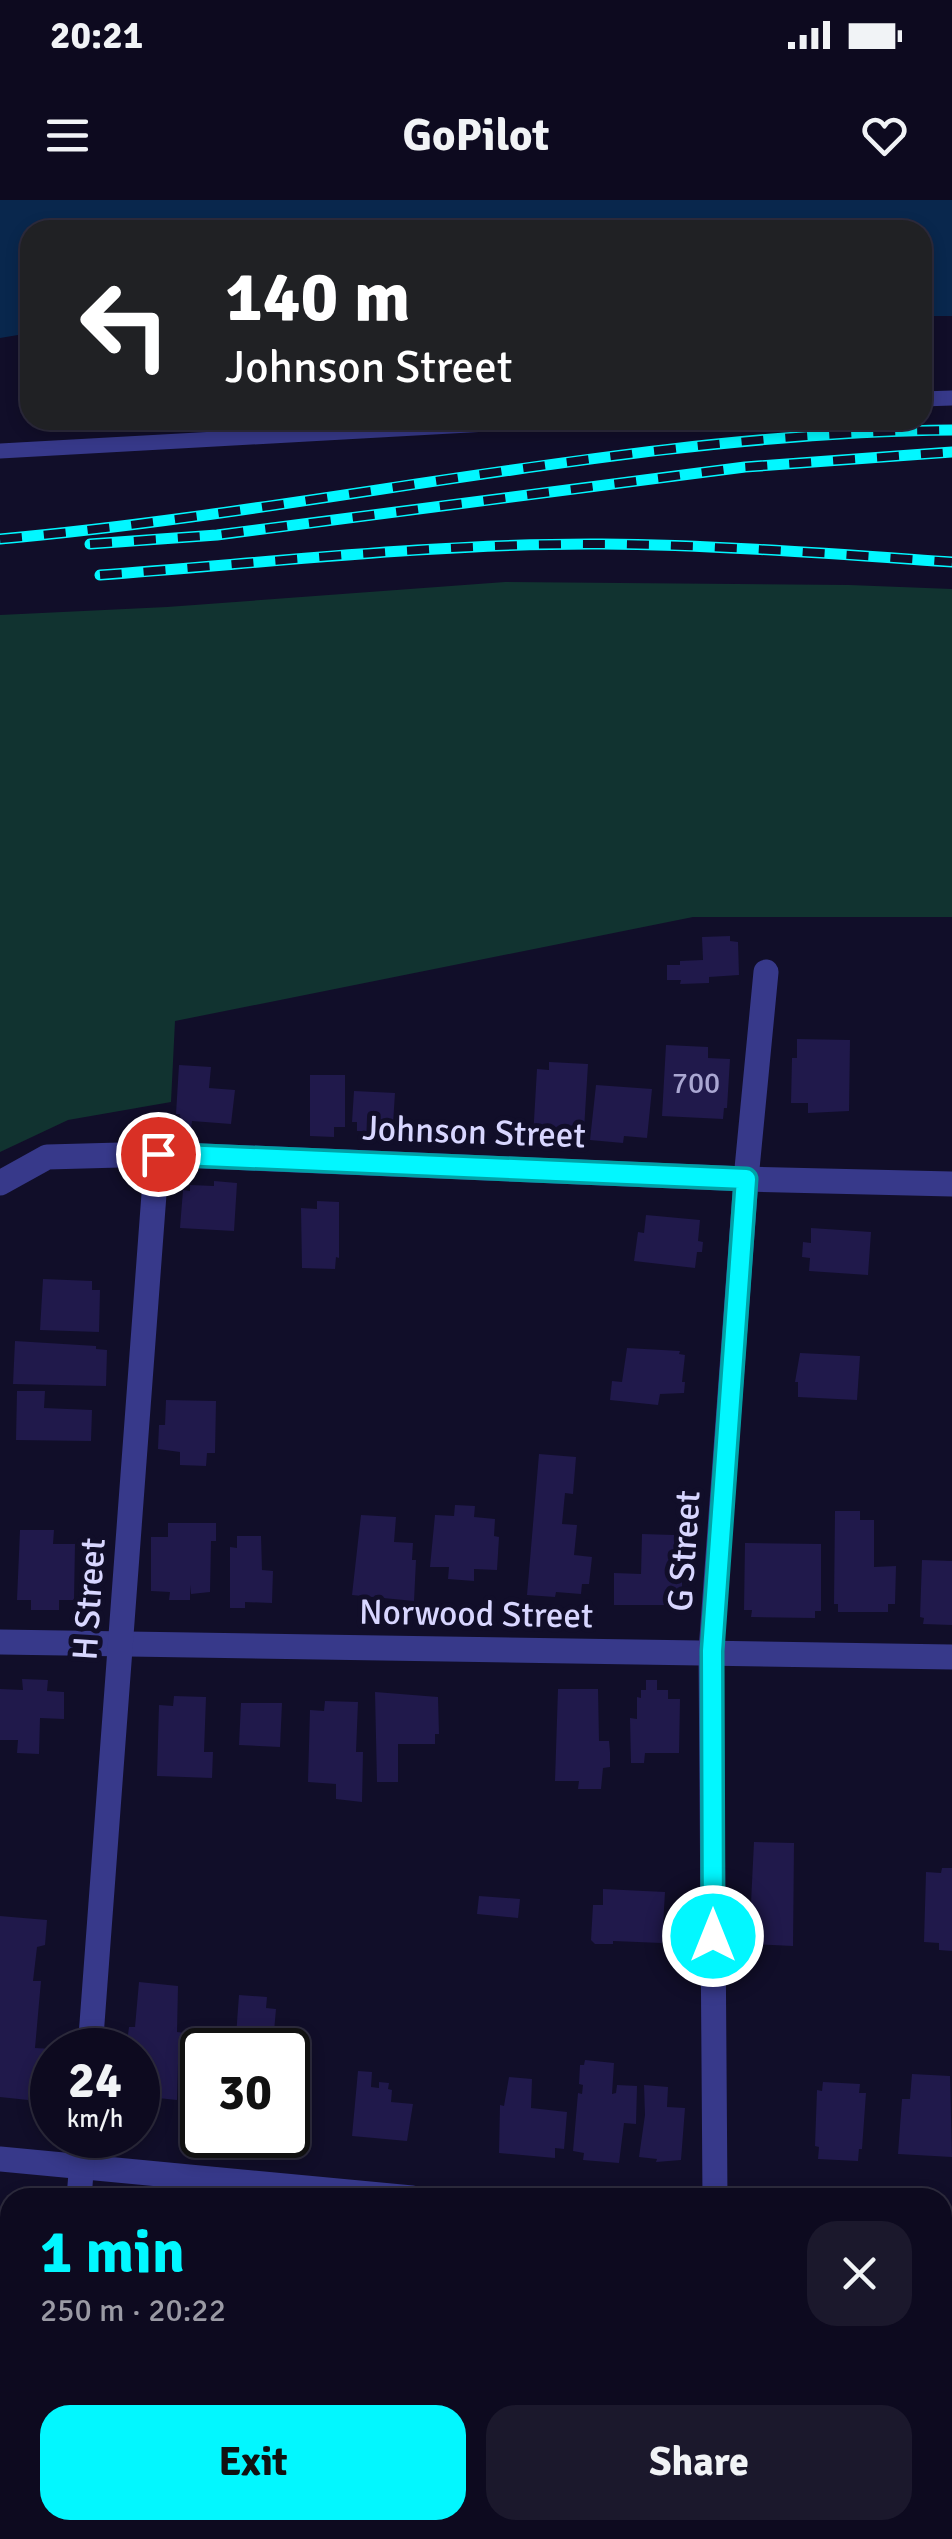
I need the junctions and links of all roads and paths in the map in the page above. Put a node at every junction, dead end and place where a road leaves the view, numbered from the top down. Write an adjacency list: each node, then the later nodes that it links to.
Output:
1 (384, 430): 2 (lane)
2 (0, 452)
3 (766, 972): 5 (street, G Street)
4 (158, 1154): 5 (street, Johnson Street); 6 (street, Johnson Street); 9 (street, H Street)
5 (746, 1179): 7 (street, Johnson Street); 10 (street, G Street)
6 (0, 1184)
7 (952, 1184)
8 (0, 1642): 9 (street, Norwood Street)
9 (120, 1645): 10 (street, Norwood Street); 12 (street, H Street)
10 (712, 1651): 11 (street, Norwood Street); 18 (street, G Street)
11 (952, 1657)
12 (92, 2028)
13 (82, 2158): 15 (street)
14 (0, 2159): 15 (street)
15 (81, 2168): 16 (street); 17 (street)
16 (79, 2188)
17 (302, 2188)
18 (714, 2188)

